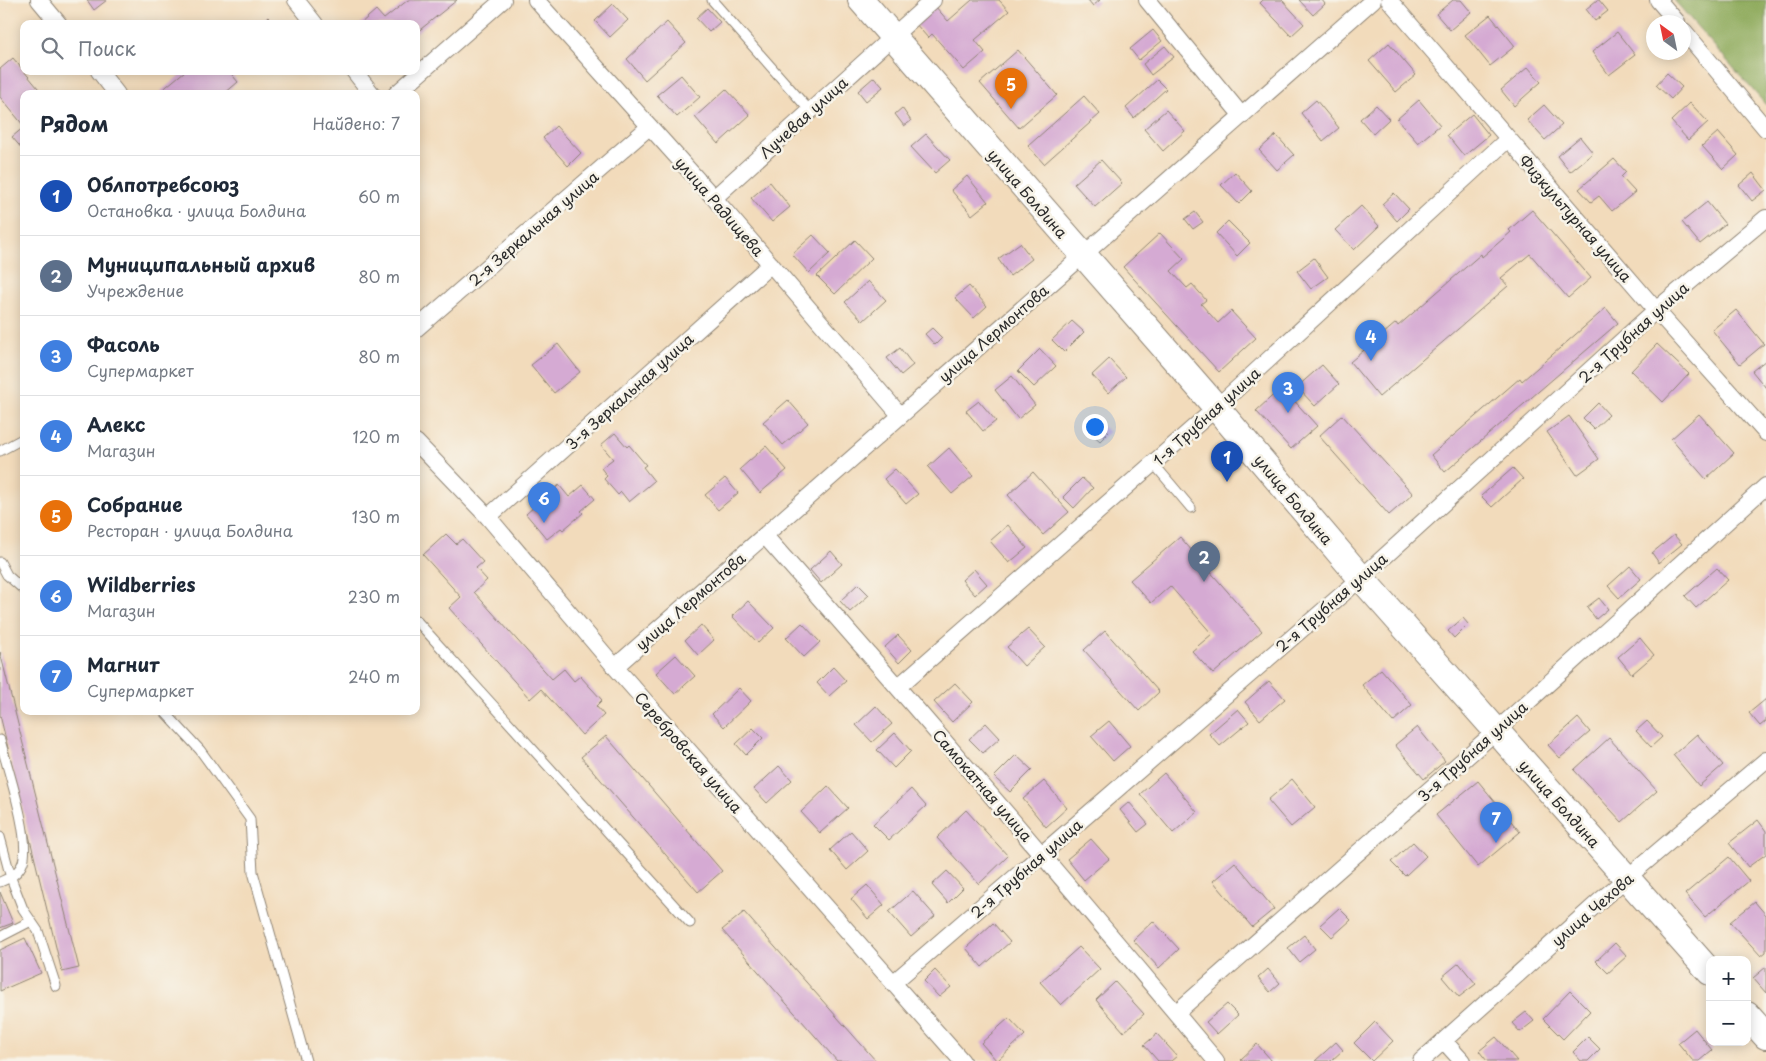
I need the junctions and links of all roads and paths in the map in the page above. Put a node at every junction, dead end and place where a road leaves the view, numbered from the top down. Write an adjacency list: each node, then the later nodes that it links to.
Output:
1 (39, 0): 13 (street)
2 (296, 0): 14 (street)
3 (503, 0): 17 (street)
4 (536, 0): 26 (street, улица Радищева)
5 (712, 0): 24 (lane)
6 (861, 0): 15 (main road, улица Болдина)
7 (933, 0): 15 (street, Лучевая улица)
8 (1147, 0): 25 (street)
9 (1374, 0): 25 (street, улица Лермонтова)
10 (1389, 0): 28 (street, Физкультурная улица)
11 (1658, 0): 12 (street)
12 (1671, 15)
13 (56, 20)
14 (313, 20)
15 (892, 37): 24 (street, Лучевая улица); 31 (main road, улица Болдина)
16 (1691, 39): 27 (street)
17 (420, 73)
18 (102, 75): 21 (street)
19 (357, 75): 22 (street)
20 (418, 75): 23 (street)
21 (114, 90)
22 (369, 90)
23 (401, 90)
24 (810, 111): 29 (street, Лучевая улица)
25 (1242, 116): 31 (street, улица Лермонтова)
26 (649, 127): 29 (street, улица Радищева); 34 (street, 2-я Зеркальная улица)
27 (1766, 129)
28 (1508, 139): 33 (street, Физкультурная улица); 35 (street, 1-я Трубная улица)
29 (714, 198): 32 (street, улица Радищева)
30 (1766, 218): 33 (street, 2-я Трубная улица)
31 (1082, 255): 35 (main road, улица Болдина); 36 (street, улица Лермонтова)
32 (771, 264): 36 (street, улица Радищева); 44 (street, 3-я Зеркальная улица)
33 (1656, 310): 37 (street, Физкультурная улица); 47 (street, 2-я Трубная улица)
34 (420, 326)
35 (1216, 408): 41 (street, 1-я Трубная улица); 47 (main road, улица Болдина)
36 (900, 415): 45 (street, улица Лермонтова)
37 (1766, 433)
38 (20, 440): 40 (lane)
39 (420, 446): 44 (street, Серебровская улица)
40 (0, 451)
41 (1153, 463): 43 (lane); 51 (street, 1-я Трубная улица)
42 (1766, 486): 53 (street, 3-я Трубная улица)
43 (1191, 508)
44 (488, 517): 50 (street, Серебровская улица)
45 (765, 536): 50 (street, улица Лермонтова); 51 (street, Самокатная улица)
46 (0, 562): 48 (lane)
47 (1361, 578): 53 (main road, улица Болдина); 57 (street, 2-я Трубная улица)
48 (20, 586)
49 (420, 624): 62 (lane)
50 (615, 667): 65 (street, Серебровская улица)
51 (898, 687): 57 (street, Самокатная улица)
52 (168, 715): 71 (lane)
53 (1496, 731): 59 (main road, улица Болдина); 67 (street, 3-я Трубная улица)
54 (0, 740): 58 (lane)
55 (1766, 760): 59 (street, улица Чехова)
56 (0, 837): 58 (lane)
57 (1043, 854): 65 (street, 2-я Трубная улица); 67 (street, Самокатная улица)
58 (11, 878): 60 (lane); 61 (lane)
59 (1628, 878): 64 (main road, улица Болдина); 70 (street, улица Чехова)
60 (0, 882)
61 (31, 921): 63 (lane); 66 (lane)
62 (690, 923)
63 (0, 937)
64 (1706, 967)
65 (893, 983): 72 (street, Серебровская улица)
66 (56, 986)
67 (1176, 1014): 73 (street, Самокатная улица)
68 (1751, 1019): 69 (main road)
69 (1766, 1036)
70 (1444, 1041): 74 (street, улица Чехова); 75 (street)
71 (306, 1061)
72 (962, 1061)
73 (1216, 1061)
74 (1421, 1061)
75 (1462, 1061)

